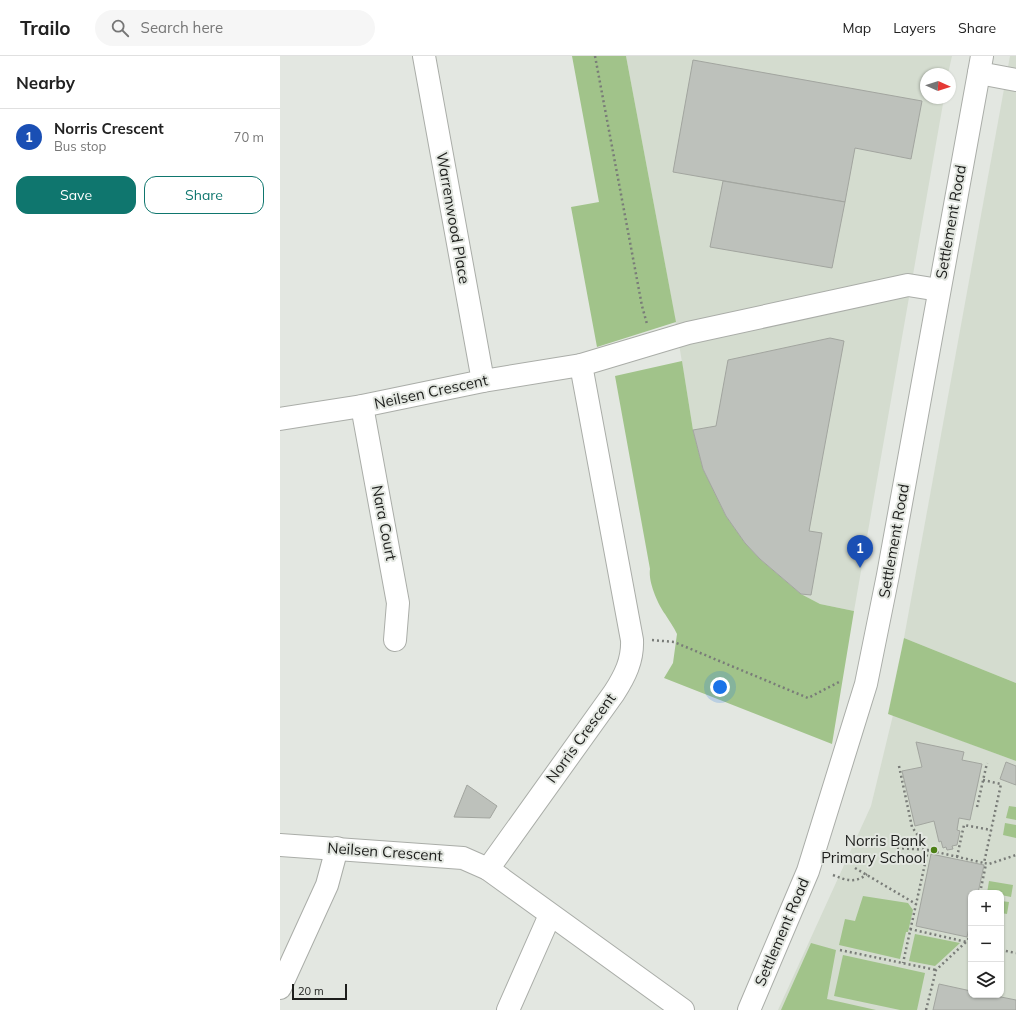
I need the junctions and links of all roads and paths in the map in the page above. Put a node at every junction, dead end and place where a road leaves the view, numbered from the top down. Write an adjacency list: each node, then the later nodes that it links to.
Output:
1 (424, 56): 8 (street, Warrenwood Place)
2 (596, 56): 6 (path)
3 (980, 64): 4 (street); 5 (street, Settlement Road)
4 (1016, 80)
5 (939, 290): 6 (street); 44 (street, Settlement Road)
6 (653, 343): 7 (street)
7 (581, 365): 8 (street, Neilsen Crescent); 12 (street, Norris Crescent)
8 (483, 381): 9 (street, Neilsen Crescent)
9 (362, 406): 10 (street, Neilsen Crescent); 11 (street, Nara Court)
10 (282, 414)
11 (395, 640)
12 (632, 640): 13 (path); 27 (street, Norris Crescent)
13 (839, 682)
14 (987, 763): 16 (path)
15 (898, 766): 22 (path)
16 (983, 780): 17 (path); 18 (path)
17 (977, 807)
18 (991, 830): 24 (path); 25 (path)
19 (280, 845): 20 (street, Neilsen Crescent)
20 (337, 848): 27 (street, Neilsen Crescent); 41 (street)
21 (897, 848): 22 (path)
22 (928, 850): 24 (path); 31 (path)
23 (1016, 855): 25 (path)
24 (957, 857): 25 (path)
25 (985, 864): 30 (path)
26 (856, 868): 28 (path)
27 (488, 869): 32 (street)
28 (867, 874): 29 (path); 31 (path)
29 (833, 875)
30 (981, 890)
31 (916, 904): 33 (path)
32 (550, 915): 42 (street); 43 (street)
33 (910, 929): 35 (path); 39 (path)
34 (968, 940): 35 (path)
35 (966, 942): 40 (path)
36 (840, 950): 39 (path)
37 (1004, 951): 38 (path)
38 (1016, 954)
39 (903, 963): 40 (path)
40 (936, 970): 45 (path)
41 (280, 988)
42 (508, 1010)
43 (683, 1010)
44 (749, 1010)
45 (926, 1010)

